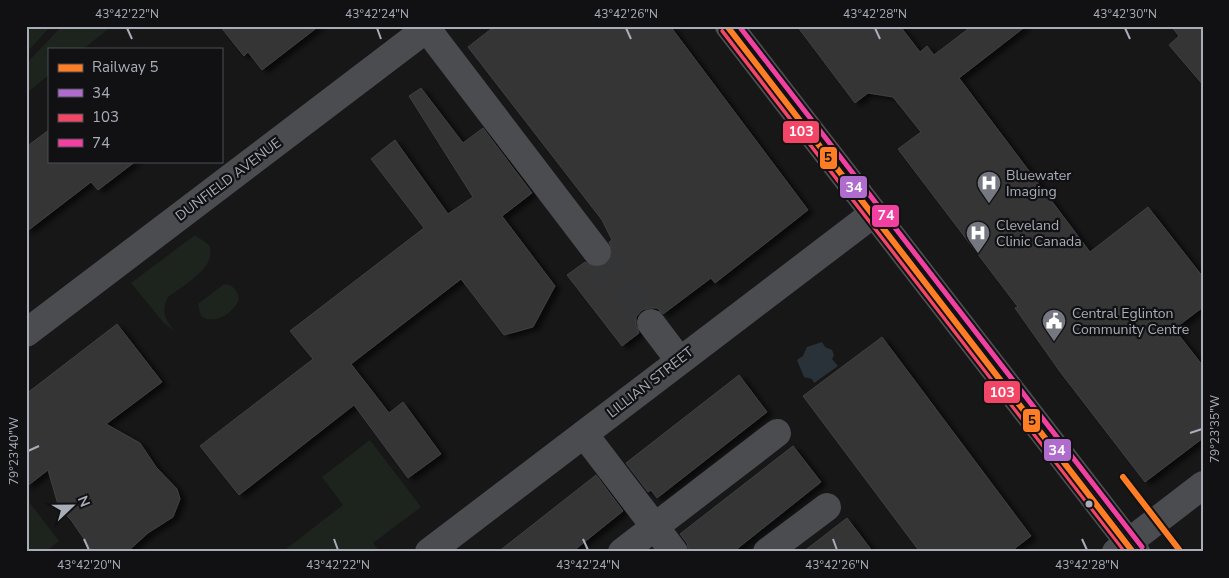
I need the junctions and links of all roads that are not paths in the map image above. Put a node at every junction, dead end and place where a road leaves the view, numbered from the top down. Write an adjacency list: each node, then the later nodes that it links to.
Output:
1 (729, 26): 3 (main road)
2 (429, 27): 4 (street); 6 (street, DUNFIELD AVENUE)
3 (873, 214): 7 (street, LILLIAN STREET); 13 (main road)
4 (597, 252)
5 (651, 323): 7 (street)
6 (26, 333)
7 (679, 360): 9 (street, LILLIAN STREET)
8 (777, 433): 12 (street)
9 (584, 434): 12 (street); 14 (street, LILLIAN STREET)
10 (1203, 485): 13 (street)
11 (827, 507): 17 (street)
12 (655, 527): 15 (street); 16 (street)
13 (1127, 549)
14 (429, 552)
15 (622, 552)
16 (674, 552)
17 (767, 552)

